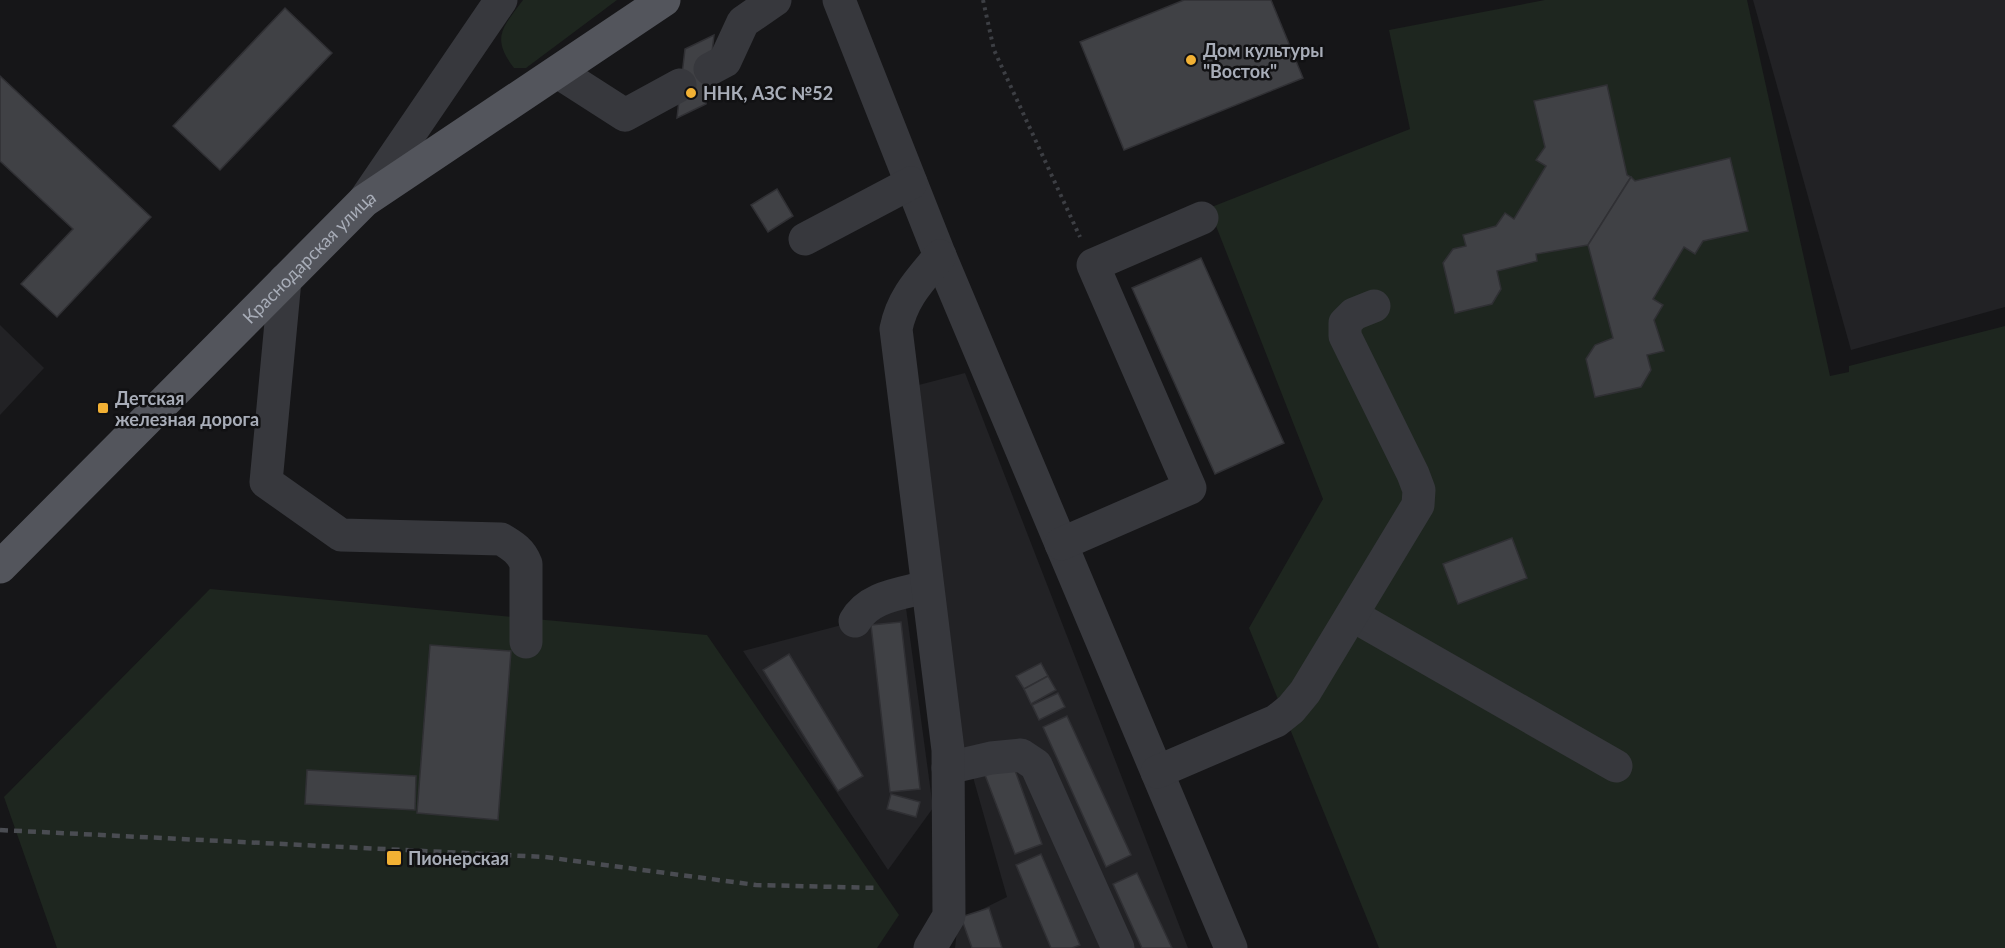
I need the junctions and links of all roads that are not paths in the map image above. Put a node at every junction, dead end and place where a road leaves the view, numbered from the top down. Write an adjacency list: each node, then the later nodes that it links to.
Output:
1 (501, 0): 9 (street)
2 (664, 0): 6 (main road, Краснодарская улица)
3 (775, 0): 5 (street)
4 (839, 0): 8 (street)
5 (710, 69)
6 (558, 72): 7 (street); 9 (main road, Краснодарская улица)
7 (680, 86)
8 (911, 183): 11 (street); 12 (street)
9 (364, 201): 13 (main road, Краснодарская улица)
10 (1202, 218): 15 (street)
11 (805, 239)
12 (940, 256): 15 (street); 17 (street)
13 (285, 280): 16 (main road, Краснодарская улица); 20 (street)
14 (1374, 306): 18 (street)
15 (1061, 544): 23 (street)
16 (0, 567)
17 (926, 587): 19 (street); 22 (street)
18 (1352, 615): 21 (street); 23 (street)
19 (855, 621)
20 (526, 642)
21 (1616, 766)
22 (948, 768): 24 (street); 25 (street)
23 (1157, 772): 26 (street)
24 (930, 948)
25 (1118, 948)
26 (1231, 948)

